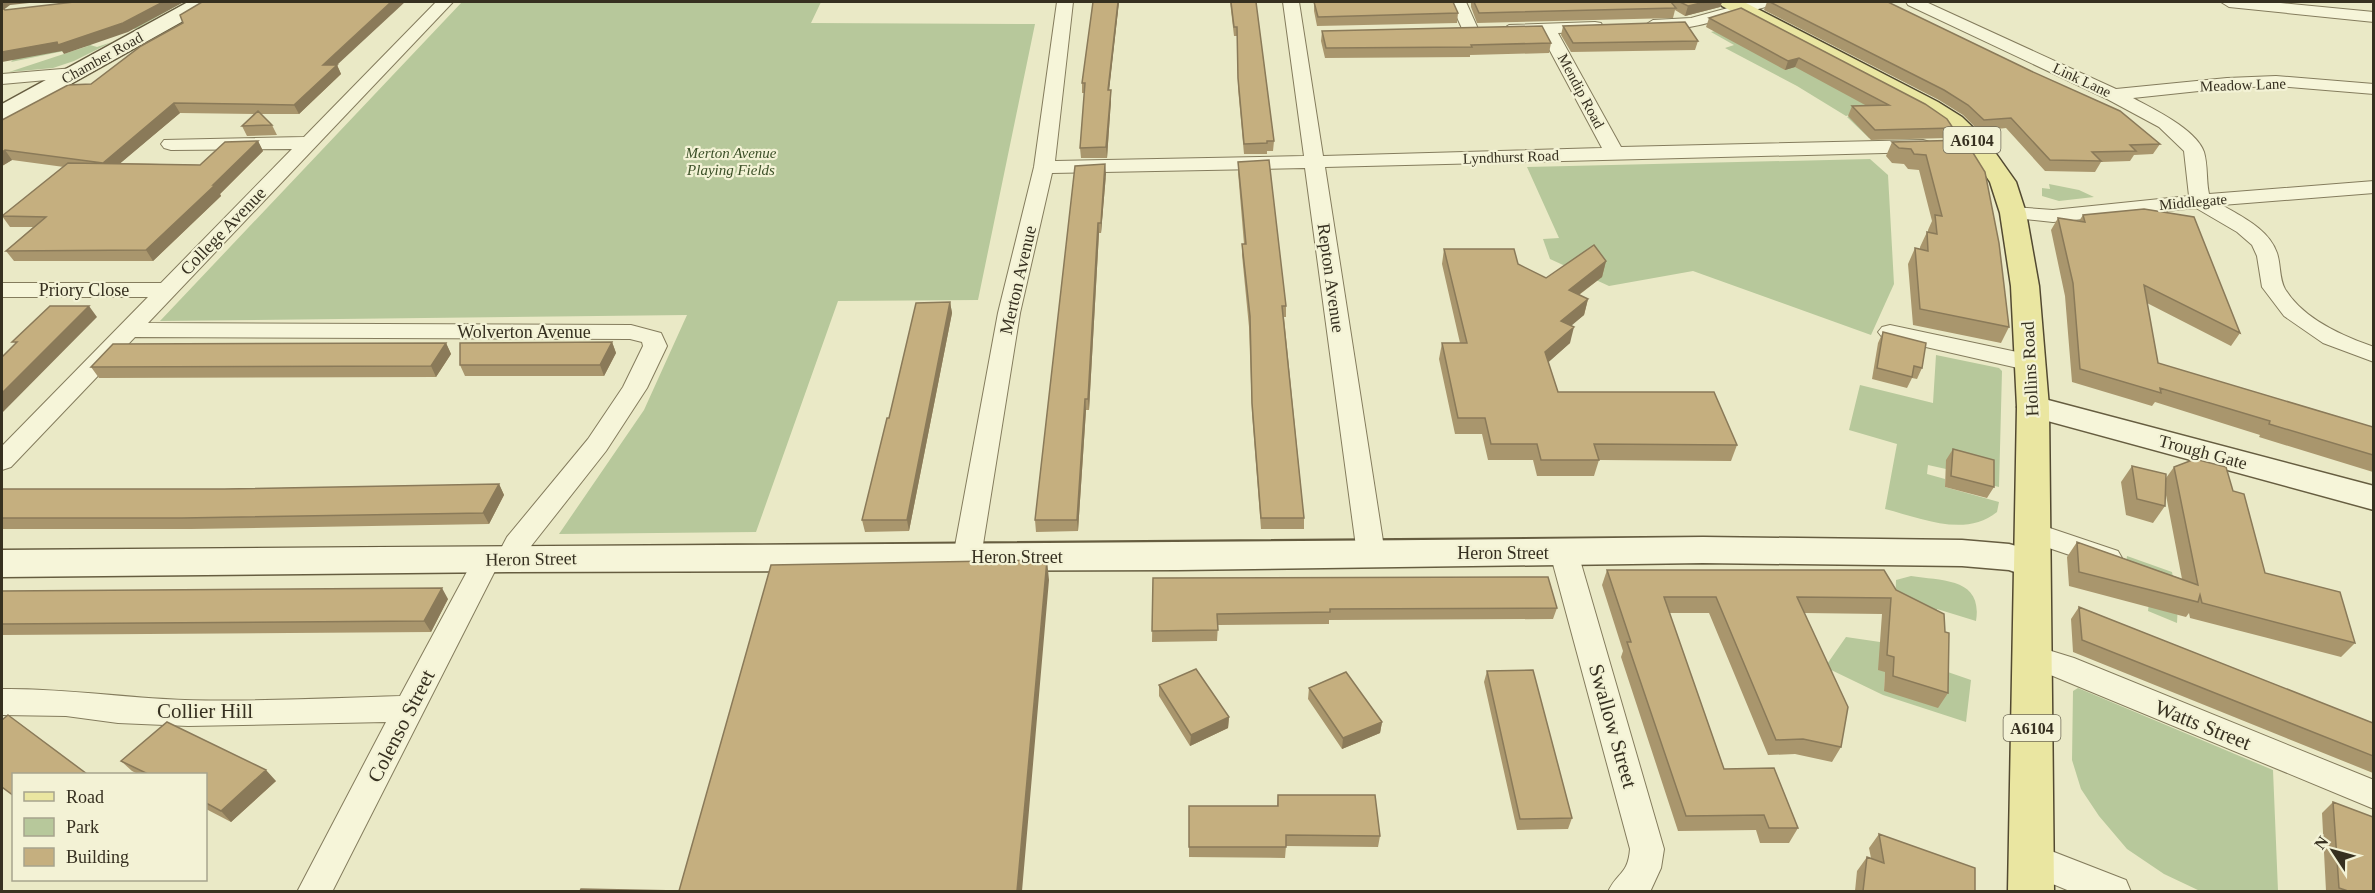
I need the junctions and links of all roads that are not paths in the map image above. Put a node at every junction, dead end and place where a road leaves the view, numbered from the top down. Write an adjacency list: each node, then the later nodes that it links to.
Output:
1 (203, 2): 15 (street, Chamber Road)
2 (445, 2): 20 (street, College Avenue)
3 (1065, 2): 25 (street, Merton Avenue)
4 (1291, 2): 24 (street, Repton Avenue)
5 (1458, 2): 14 (street)
6 (1914, 2): 18 (street, Link Lane)
7 (2229, 2): 9 (street)
8 (1746, 4): 10 (street); 22 (main road, Hollins Road / A6104)
9 (2373, 17)
10 (1640, 26)
11 (1617, 27): 12 (street)
12 (1547, 29): 14 (street); 23 (street, Mendip Road)
13 (1448, 31): 14 (street)
14 (1471, 31)
15 (74, 74): 16 (street); 19 (street, Chamber Road)
16 (2, 79)
17 (2373, 89): 18 (street, Meadow Lane)
18 (2113, 95): 27 (street, Link Lane)
19 (2, 113)
20 (308, 143): 21 (street); 30 (street, College Avenue)
21 (171, 144)
22 (1978, 146): 23 (street, Lyndhurst Road); 28 (main road, Hollins Road / A6104)
23 (1615, 153): 24 (street, Lyndhurst Road)
24 (1314, 161): 25 (street, Lyndhurst Road); 40 (street, Repton Avenue)
25 (1044, 167): 41 (street, Merton Avenue)
26 (2373, 188): 27 (street, Middlegate)
27 (2201, 202): 28 (street, Middlegate); 33 (street)
28 (2013, 213): 34 (main road, Hollins Road / A6104)
29 (2, 290): 30 (street, Priory Close)
30 (166, 290): 31 (street, College Avenue)
31 (128, 330): 36 (street, College Avenue); 42 (street, Wolverton Avenue)
32 (1890, 332): 34 (street)
33 (2373, 355)
34 (2031, 363): 35 (main road, Hollins Road / A6104)
35 (2033, 407): 37 (street, Trough Gate); 38 (main road, Hollins Road / A6104)
36 (2, 461)
37 (2373, 498)
38 (2032, 548): 39 (street, Heron Street); 43 (street); 45 (main road, Hollins Road / A6104)
39 (1564, 553): 40 (street, Heron Street); 51 (street, Swallow Street)
40 (1371, 554): 41 (street, Heron Street)
41 (967, 557): 42 (street, Heron Street)
42 (498, 559): 44 (street, Heron Street); 47 (street, Colenso Street)
43 (2114, 560)
44 (2, 564)
45 (2032, 657): 48 (street, Watts Street); 49 (main road, Hollins Road / A6104)
46 (2, 702): 47 (street, Collier Hill)
47 (410, 709): 50 (street, Colenso Street)
48 (2373, 795)
49 (2031, 875): 52 (street)
50 (315, 891)
51 (1625, 891)
52 (2114, 891)

